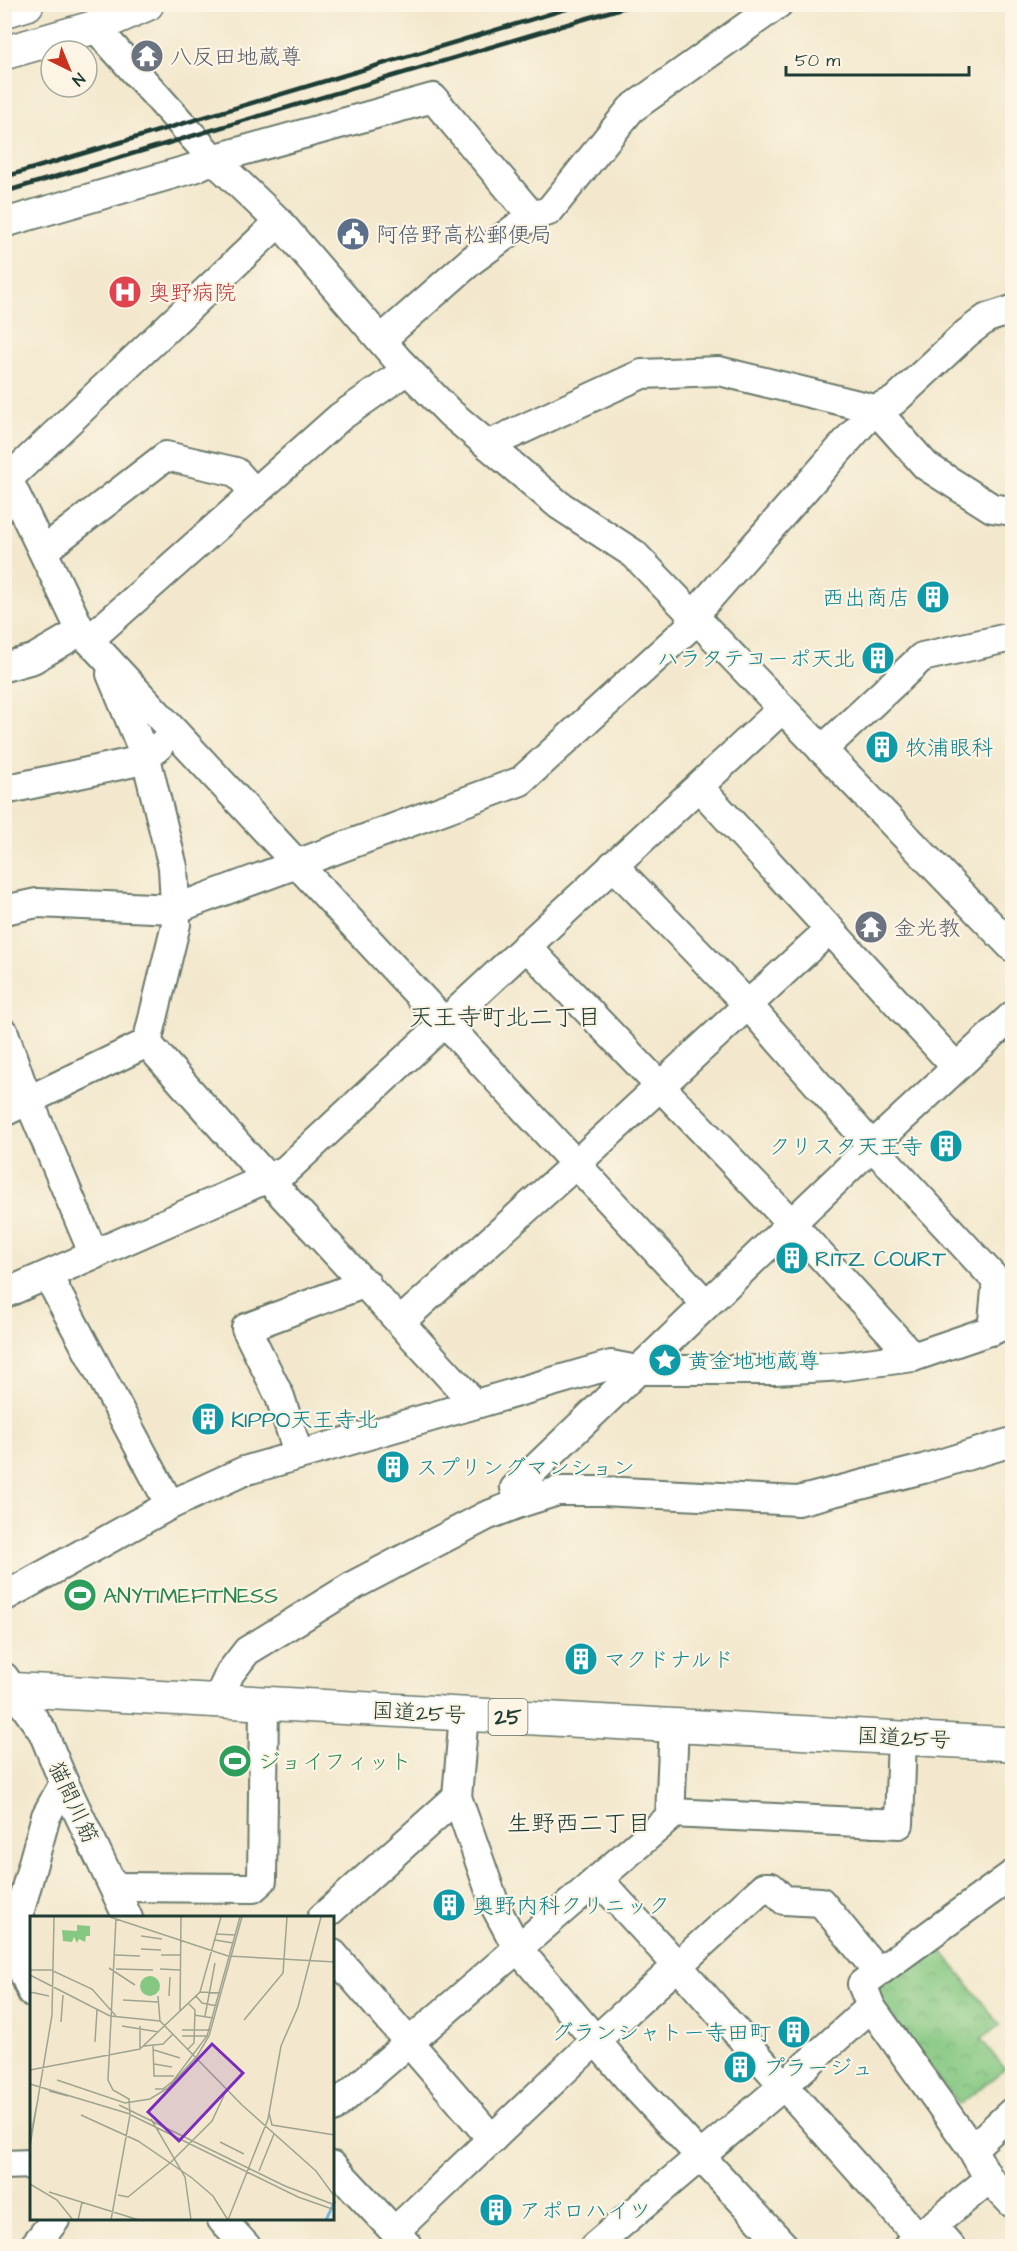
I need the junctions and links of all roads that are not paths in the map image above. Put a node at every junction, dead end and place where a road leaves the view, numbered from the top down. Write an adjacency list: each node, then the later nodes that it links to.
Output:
1 (27, 4): 4 (highway)
2 (147, 4): 5 (highway)
3 (778, 4): 8 (street)
4 (4, 11)
5 (95, 27): 6 (highway); 7 (street)
6 (4, 53)
7 (213, 159): 8 (street); 9 (street); 10 (street)
8 (532, 216): 12 (street)
9 (279, 222): 12 (street); 16 (street)
10 (4, 223)
11 (1012, 310): 14 (street)
12 (381, 340): 13 (street)
13 (407, 369): 15 (street); 17 (street)
14 (875, 409): 15 (street); 18 (street); 20 (street)
15 (488, 446): 20 (street)
16 (6, 479): 19 (street)
17 (255, 493): 19 (street); 22 (street)
18 (1012, 511)
19 (43, 551): 22 (street)
20 (697, 620): 24 (street); 30 (street)
21 (1012, 637): 26 (street)
22 (91, 642): 23 (street); 25 (street); 27 (street)
23 (4, 667)
24 (782, 709): 26 (street); 28 (street)
25 (174, 733): 27 (street); 30 (street)
26 (822, 750): 36 (street)
27 (146, 758): 29 (street); 32 (street)
28 (699, 787): 31 (street); 34 (street)
29 (4, 790)
30 (296, 864): 32 (street); 39 (street)
31 (613, 865): 35 (street); 37 (street)
32 (175, 909): 33 (street); 41 (street)
33 (4, 910)
34 (830, 929): 37 (street); 42 (street)
35 (526, 946): 39 (street); 43 (street)
36 (1012, 947)
37 (748, 1005): 43 (street); 45 (street)
38 (1012, 1016): 42 (street)
39 (444, 1024): 46 (street); 47 (street)
40 (4, 1033): 44 (street)
41 (147, 1043): 44 (street); 47 (street)
42 (956, 1067): 45 (street)
43 (661, 1085): 46 (street); 48 (street)
44 (17, 1106): 49 (street)
45 (872, 1146): 48 (street); 55 (street)
46 (576, 1164): 53 (street); 54 (street)
47 (268, 1179): 49 (street); 51 (street)
48 (791, 1222): 53 (street); 56 (street)
49 (94, 1255): 50 (street)
50 (48, 1276): 52 (street); 62 (street)
51 (366, 1283): 54 (street); 60 (street)
52 (4, 1294)
53 (706, 1304): 57 (street)
54 (400, 1322): 58 (street)
55 (1002, 1327): 56 (street)
56 (912, 1356): 57 (street)
57 (637, 1370): 58 (street); 61 (street)
58 (468, 1406): 60 (street)
59 (1012, 1443): 61 (street)
60 (298, 1454): 62 (street)
61 (520, 1503): 65 (street)
62 (170, 1505): 63 (street)
63 (4, 1597)
64 (8, 1685): 65 (highway, 国道25号 / 25); 71 (street, 猫間川筋)
65 (217, 1701): 66 (highway, 国道25号 / 25)
66 (264, 1704): 67 (highway, 国道25号 / 25); 76 (street)
67 (464, 1714): 68 (highway, 国道25号 / 25); 72 (street)
68 (674, 1725): 69 (highway, 国道25号 / 25); 73 (street)
69 (902, 1737): 70 (highway, 国道25号 / 25); 73 (street)
70 (1012, 1744)
71 (64, 1783): 76 (street, 猫間川筋); 77 (street)
72 (457, 1797): 79 (street); 80 (street)
73 (671, 1814): 75 (street)
74 (1012, 1875): 83 (street)
75 (598, 1879): 80 (street); 82 (street)
76 (114, 1887): 78 (street, 猫間川筋)
77 (12, 1912): 84 (street)
78 (127, 1916)
79 (324, 1916)
80 (518, 1949): 86 (street); 87 (street)
81 (334, 1955): 87 (street)
82 (677, 1965): 83 (street); 86 (street); 88 (street)
83 (878, 1972): 85 (street)
84 (30, 1988)
85 (871, 2007): 88 (street); 92 (street)
86 (596, 2040): 91 (street); 93 (street)
87 (409, 2043): 89 (street); 91 (street)
88 (783, 2086): 93 (street); 102 (street)
89 (334, 2107)
90 (1012, 2112): 92 (street)
91 (492, 2139): 101 (street)
92 (972, 2149): 97 (street)
93 (702, 2156): 103 (street); 106 (street)
94 (30, 2164): 95 (street)
95 (4, 2165)
96 (334, 2167): 101 (street)
97 (989, 2179): 98 (street); 102 (street)
98 (1012, 2203)
99 (54, 2221): 104 (street)
100 (223, 2221): 105 (street)
101 (401, 2239)
102 (927, 2239)
103 (598, 2246)
104 (34, 2247)
105 (246, 2247)
106 (784, 2247)

